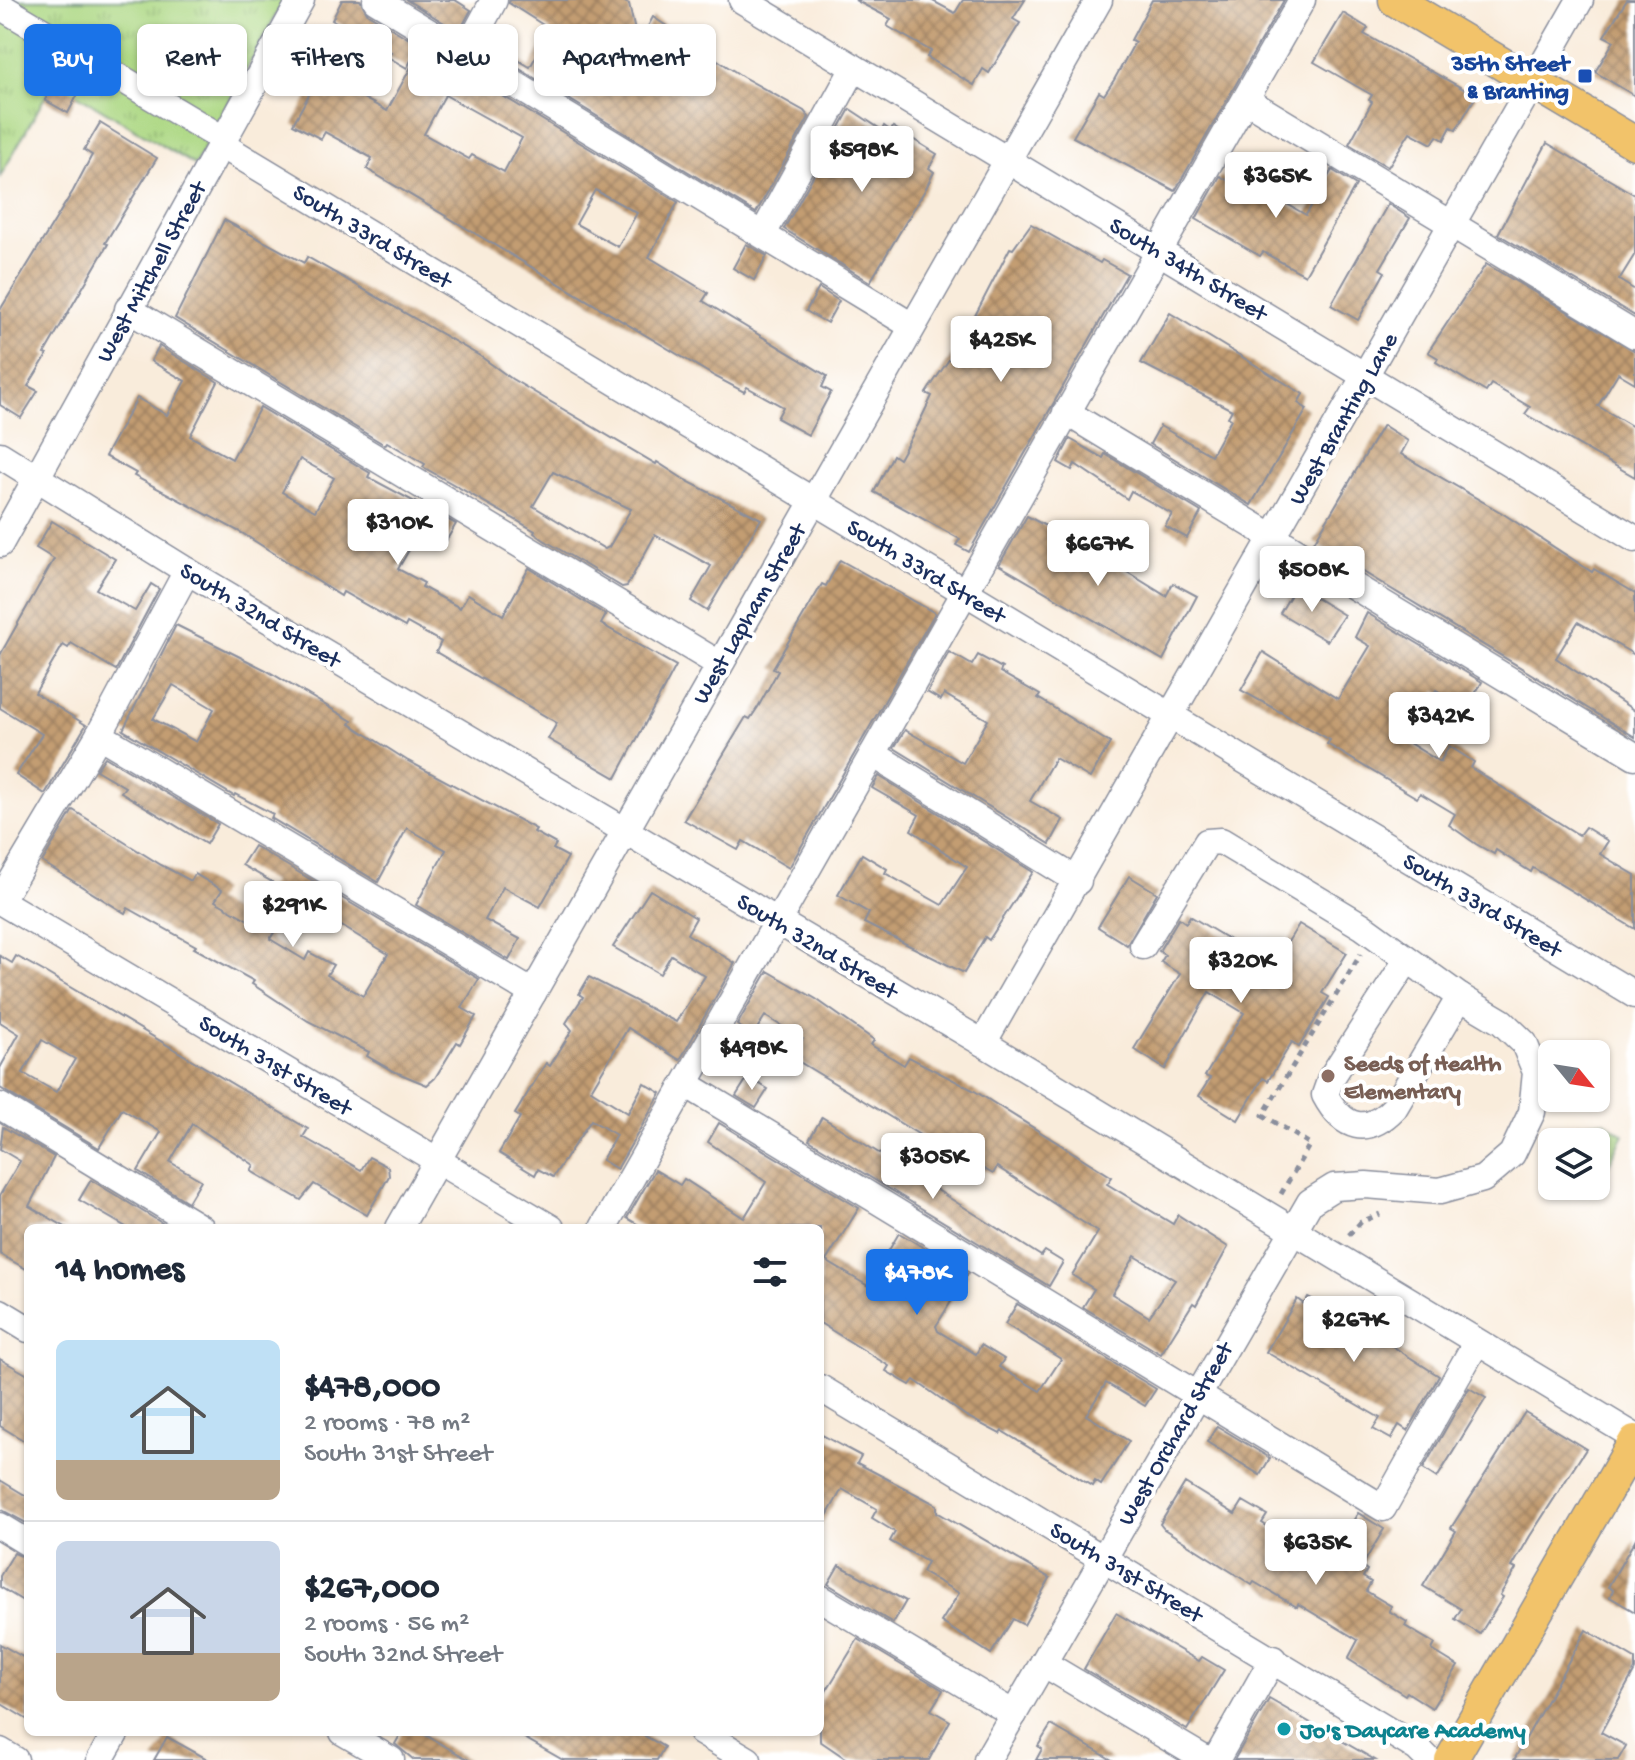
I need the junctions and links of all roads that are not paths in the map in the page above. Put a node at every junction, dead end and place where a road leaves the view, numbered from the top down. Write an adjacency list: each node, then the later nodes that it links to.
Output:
1 (301, 0): 16 (street, West Mitchell Street)
2 (376, 0): 10 (street)
3 (494, 0): 11 (street)
4 (742, 0): 12 (street, South 34th Street)
5 (1302, 0): 15 (street)
6 (1395, 0): 13 (main road)
7 (1580, 0): 13 (street, West Branting Lane)
8 (1091, 3): 18 (street, West Lapham Street)
9 (0, 6): 16 (street, South 33rd Street)
10 (416, 24)
11 (481, 24)
12 (854, 68): 18 (street, South 34th Street); 20 (street)
13 (1533, 83): 17 (main road); 19 (street, West Branting Lane)
14 (518, 86): 20 (street)
15 (1246, 100): 19 (street); 21 (street)
16 (222, 142): 22 (street, West Mitchell Street); 29 (street, South 33rd Street)
17 (1635, 143)
18 (1009, 160): 21 (street, South 34th Street); 23 (street, West Lapham Street)
19 (1450, 226): 24 (street); 25 (street, West Branting Lane)
20 (763, 234): 23 (street)
21 (1160, 250): 25 (street, South 34th Street); 26 (street)
22 (128, 309): 28 (street, West Mitchell Street); 35 (street)
23 (912, 326): 29 (street, West Lapham Street)
24 (1635, 335)
25 (1367, 376): 30 (street, West Branting Lane); 31 (street, South 34th Street)
26 (1066, 412): 30 (street); 34 (street)
27 (0, 455): 28 (street, South 32nd Street)
28 (38, 478): 32 (street, West Mitchell Street); 33 (street, South 32nd Street)
29 (812, 500): 34 (street, South 33rd Street); 35 (street, West Lapham Street)
30 (1273, 538): 36 (street, West Branting Lane); 39 (street)
31 (1635, 539)
32 (0, 544)
33 (187, 571): 37 (street); 40 (street, South 32nd Street)
34 (965, 593): 36 (street, South 33rd Street); 38 (street)
35 (719, 664): 40 (street, West Lapham Street)
36 (1171, 717): 41 (street, West Branting Lane); 47 (street, South 33rd Street)
37 (99, 735): 42 (street); 46 (street)
38 (873, 754): 41 (street); 43 (street)
39 (1635, 756)
40 (624, 830): 43 (street, South 32nd Street); 46 (street, West Lapham Street)
41 (1078, 881): 49 (street, West Branting Lane)
42 (0, 901): 52 (street, South 31st Street)
43 (779, 921): 49 (street, South 32nd Street); 50 (street)
44 (1143, 946): 45 (street, West Orchard Street)
45 (1407, 960): 48 (street, West Orchard Street); 48 (street)
46 (533, 993): 52 (street, West Lapham Street)
47 (1635, 995)
48 (1460, 997): 57 (street, West Orchard Street)
49 (983, 1043): 57 (street, South 32nd Street)
50 (686, 1084): 56 (street); 62 (street)
51 (0, 1106): 53 (street)
52 (437, 1160): 54 (street, West Lapham Street); 55 (street, South 31st Street)
53 (194, 1224)
54 (401, 1224)
55 (544, 1224)
56 (605, 1224)
57 (1290, 1232): 60 (street, South 32nd Street); 62 (street, West Orchard Street)
58 (0, 1312): 59 (street)
59 (24, 1327)
60 (1476, 1343): 62 (street); 63 (street, South 32nd Street)
61 (824, 1390): 66 (street, South 31st Street)
62 (1195, 1397): 66 (street, West Orchard Street)
63 (1635, 1439): 83 (main road)
64 (0, 1526): 65 (street)
65 (24, 1541)
66 (1103, 1557): 68 (street, South 31st Street); 69 (street, West Orchard Street)
67 (824, 1600): 70 (street)
68 (1273, 1659): 81 (street); 82 (street, South 31st Street)
69 (1043, 1663): 70 (street, West Orchard Street); 80 (street)
70 (1014, 1714): 79 (street, West Orchard Street)
71 (114, 1736): 76 (street)
72 (350, 1736): 77 (street)
73 (708, 1736): 78 (street)
74 (0, 1751): 75 (street)
75 (15, 1760)
76 (100, 1760)
77 (391, 1760)
78 (748, 1760)
79 (987, 1760)
80 (1206, 1760)
81 (1216, 1760)
82 (1429, 1760)
83 (1451, 1760)

